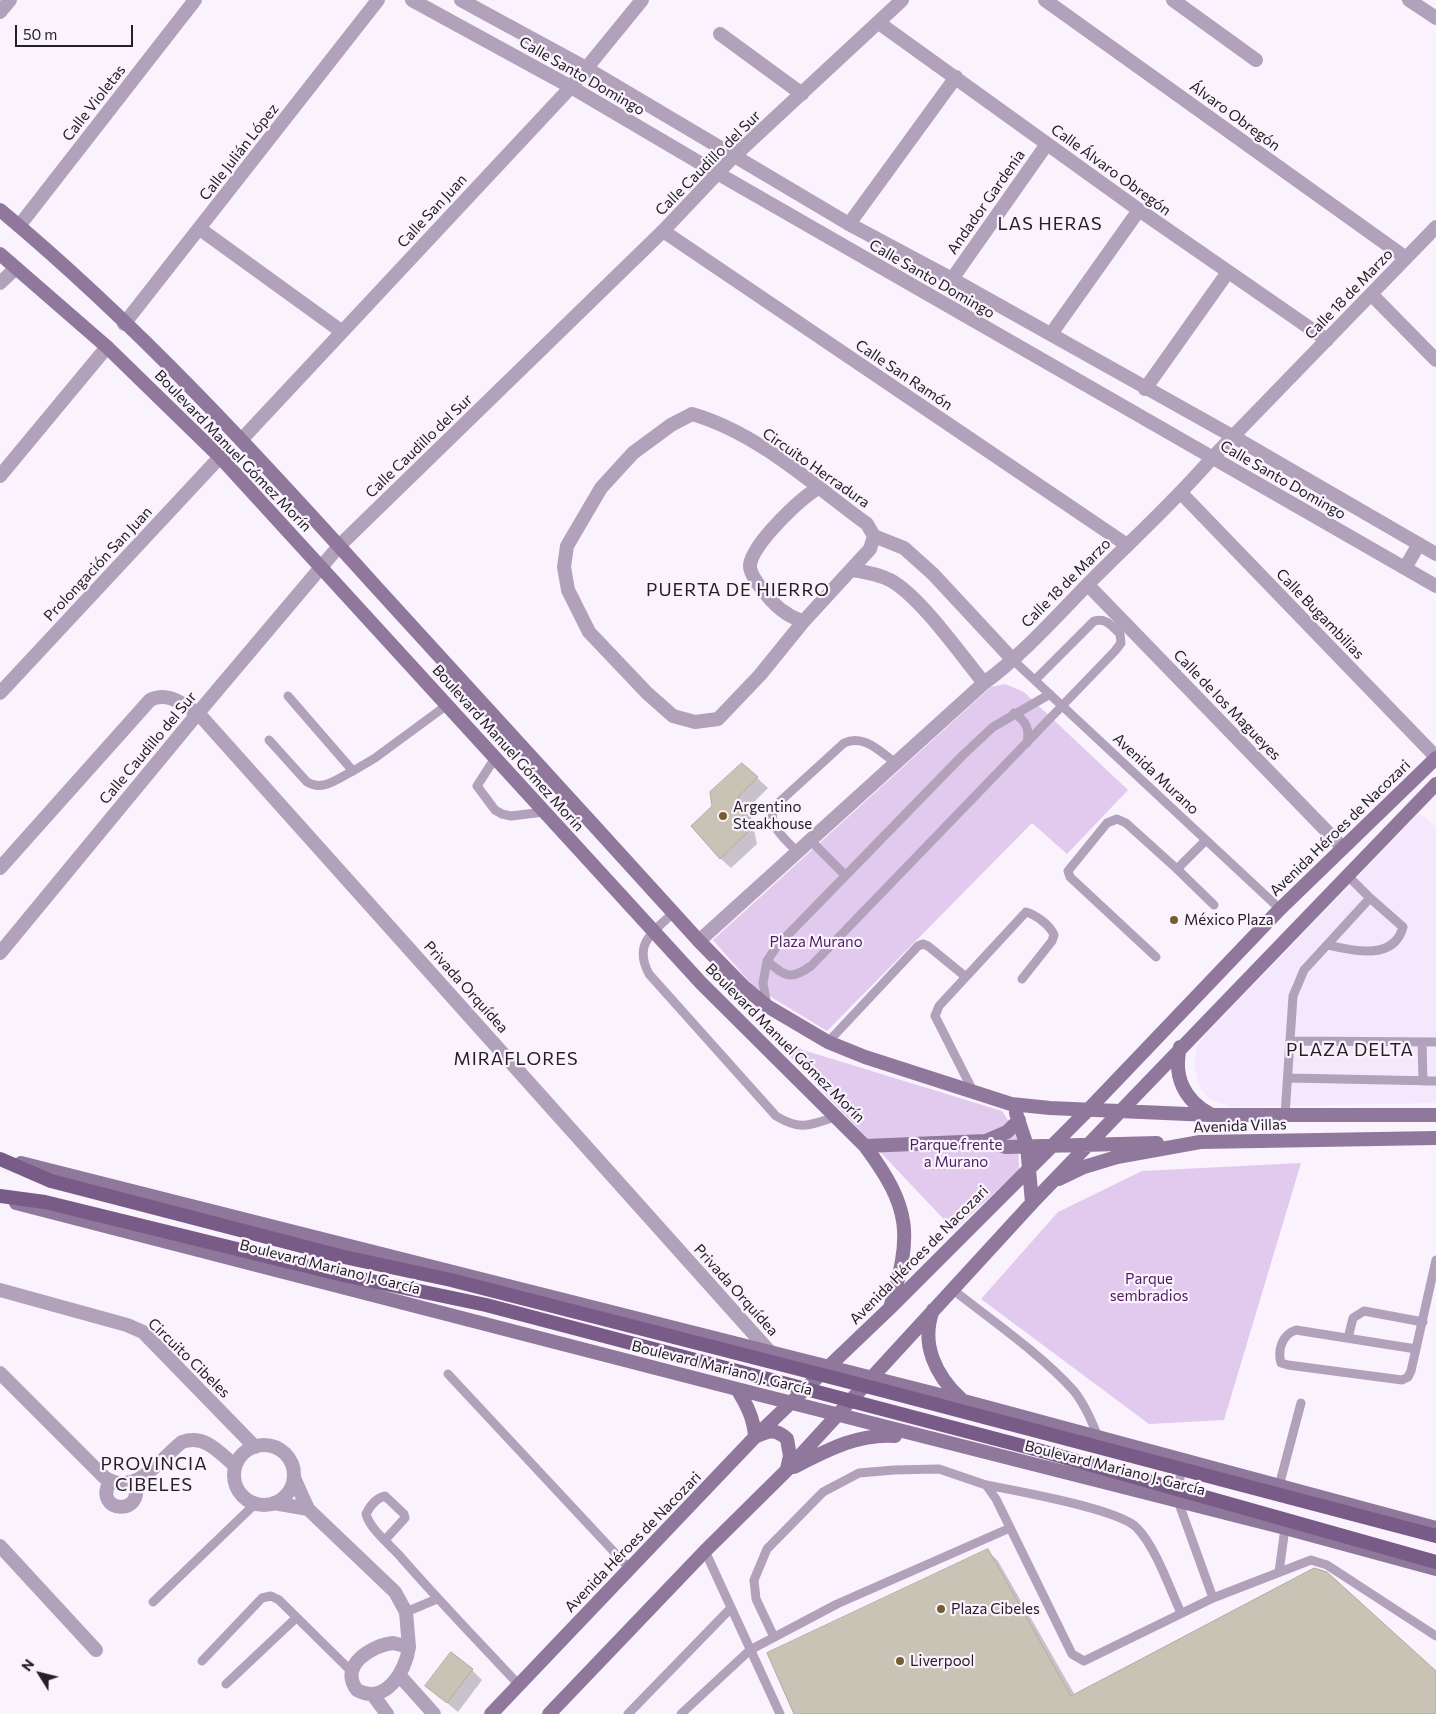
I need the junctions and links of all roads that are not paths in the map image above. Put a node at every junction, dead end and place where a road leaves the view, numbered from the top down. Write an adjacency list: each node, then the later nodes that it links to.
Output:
1 (10, 0): 11 (street)
2 (195, 0): 26 (street, Calle Violetas)
3 (378, 0): 28 (street, Calle Julián López)
4 (412, 0): 18 (street, Calle Santo Domingo)
5 (461, 0): 16 (street, Calle Santo Domingo)
6 (642, 0): 16 (street, Calle San Juan)
7 (1045, 0): 31 (street, Álvaro Obregón)
8 (1173, 0): 15 (street)
9 (1409, 0): 12 (street)
10 (894, 2): 13 (street, Calle Caudillo del Sur)
11 (0, 12)
12 (1436, 18)
13 (879, 23): 17 (street, Calle Álvaro Obregón); 19 (street, Calle Caudillo del Sur)
14 (720, 34): 19 (street)
15 (1256, 60)
16 (586, 68): 18 (street, Calle San Juan); 21 (street, Calle Santo Domingo)
17 (956, 77): 20 (street, Calle Álvaro Obregón); 25 (street)
18 (571, 87): 22 (street, Calle Santo Domingo); 38 (street, Calle San Juan)
19 (802, 94): 21 (street, Calle Caudillo del Sur)
20 (1047, 144): 24 (street, Calle Álvaro Obregón); 34 (street, Andador Gardenia)
21 (733, 157): 22 (street, Calle Caudillo del Sur); 25 (street, Calle Santo Domingo)
22 (717, 173): 29 (street, Calle Caudillo del Sur); 47 (street, Calle Santo Domingo)
23 (0, 210): 26 (main road, Boulevard Manuel Gómez Morín)
24 (1139, 210): 33 (street, Calle Álvaro Obregón); 39 (street)
25 (849, 224): 34 (street, Calle Santo Domingo)
26 (19, 226): 37 (main road, Boulevard Manuel Gómez Morín)
27 (1436, 226): 31 (street, Calle 18 de Marzo)
28 (200, 229): 37 (street, Calle Julián López); 38 (street)
29 (663, 231): 53 (street, Calle San Ramón); 54 (street, Calle Caudillo del Sur)
30 (0, 254): 32 (main road, Boulevard Manuel Gómez Morín)
31 (1406, 258): 36 (street, Calle 18 de Marzo)
32 (16, 268): 35 (street); 41 (main road, Boulevard Manuel Gómez Morín)
33 (1228, 272): 40 (street, Calle Álvaro Obregón); 43 (street)
34 (952, 279): 39 (street, Calle Santo Domingo)
35 (0, 283)
36 (1372, 295): 40 (street, Calle 18 de Marzo); 42 (street)
37 (124, 324): 45 (main road, Boulevard Manuel Gómez Morín)
38 (342, 331): 45 (street, Calle San Juan)
39 (1051, 334): 43 (street, Calle Santo Domingo)
40 (1327, 340): 44 (street, Calle 18 de Marzo)
41 (106, 347): 46 (main road, Boulevard Manuel Gómez Morín); 48 (street)
42 (1436, 360)
43 (1145, 389): 44 (street, Calle Santo Domingo)
44 (1234, 437): 47 (street, Calle 18 de Marzo); 52 (street, Calle Santo Domingo)
45 (242, 439): 54 (main road, Boulevard Manuel Gómez Morín)
46 (220, 457): 56 (main road, Boulevard Manuel Gómez Morín); 65 (street, Prolongación San Juan)
47 (1212, 458): 50 (street, Calle 18 de Marzo); 57 (street, Calle Santo Domingo)
48 (0, 476)
49 (818, 488): 51 (street, Circuito Herradura); 61 (street); 61 (street, Circuito Herradura)
50 (1182, 494): 53 (street, Calle 18 de Marzo); 75 (street, Calle Bugambilias)
51 (874, 536): 58 (street, Circuito Herradura); 62 (street, Circuito Herradura)
52 (1419, 544): 55 (street, Calle Santo Domingo); 57 (street)
53 (1127, 545): 59 (street, Calle 18 de Marzo)
54 (340, 546): 56 (street, Calle Caudillo del Sur); 91 (main road, Boulevard Manuel Gómez Morín)
55 (1436, 554)
56 (322, 567): 68 (main road, Boulevard Manuel Gómez Morín); 70 (street, Calle Caudillo del Sur)
57 (1404, 568): 60 (street, Calle Santo Domingo)
58 (853, 570): 61 (street, Circuito Herradura); 64 (street)
59 (1088, 584): 62 (street, Calle 18 de Marzo); 82 (street, Calle de los Magueyes)
60 (1436, 586)
61 (803, 622)
62 (1014, 660): 63 (lane, Avenida Murano); 64 (street, Calle 18 de Marzo)
63 (1035, 680): 66 (lane, Avenida Murano); 69 (lane)
64 (984, 683): 76 (street, Calle 18 de Marzo)
65 (0, 693)
66 (1050, 694): 69 (lane, Avenida Murano); 71 (lane)
67 (288, 696): 77 (lane)
68 (447, 705): 74 (main road, Boulevard Manuel Gómez Morín); 77 (lane)
69 (1064, 707): 73 (lane); 81 (lane, Avenida Murano)
70 (198, 713): 84 (street, Privada Orquídea); 95 (street, Calle Caudillo del Sur); 140 (street, Privada Orquídea)
71 (1014, 713): 73 (lane); 87 (lane)
72 (269, 740): 77 (lane)
73 (1027, 743): 97 (lane)
74 (495, 758): 79 (main road, Boulevard Manuel Gómez Morín); 79 (lane)
75 (1436, 758): 82 (main road, Avenida Héroes de Nacozari)
76 (896, 763): 80 (street, Calle 18 de Marzo); 83 (lane)
77 (353, 771)
78 (1436, 784): 86 (main road)
79 (544, 812): 92 (main road, Boulevard Manuel Gómez Morín)
80 (810, 840): 83 (street, Calle 18 de Marzo); 87 (lane)
81 (1206, 840): 85 (lane); 90 (lane, Avenida Murano)
82 (1343, 848): 90 (main road, Avenida Héroes de Nacozari)
83 (797, 852): 93 (street, Calle 18 de Marzo)
84 (0, 868)
85 (1177, 869): 89 (lane); 96 (lane)
86 (1347, 875): 88 (lane); 105 (main road)
87 (845, 876): 97 (lane)
88 (1370, 898): 94 (lane); 94 (lane)
89 (1214, 905)
90 (1280, 909): 111 (main road, Avenida Héroes de Nacozari)
91 (673, 913): 92 (lane); 93 (main road, Boulevard Manuel Gómez Morín)
92 (654, 931): 116 (main road, Boulevard Manuel Gómez Morín); 116 (lane)
93 (699, 941): 100 (main road, Boulevard Manuel Gómez Morín)
94 (1328, 945): 101 (lane)
95 (0, 954)
96 (1156, 958)
97 (767, 961): 100 (lane)
98 (966, 977): 99 (lane); 102 (lane); 109 (lane)
99 (1022, 979)
100 (767, 1006): 102 (main road, Boulevard Manuel Gómez Morín)
101 (1291, 1041): 103 (lane); 106 (lane)
102 (828, 1042): 109 (main road, Boulevard Manuel Gómez Morín)
103 (1422, 1042): 104 (lane); 107 (lane)
104 (1436, 1042)
105 (1180, 1047): 112 (main road); 113 (main road)
106 (1289, 1078): 107 (lane); 114 (lane)
107 (1423, 1081): 108 (lane)
108 (1436, 1081)
109 (974, 1094): 110 (main road, Boulevard Manuel Gómez Morín)
110 (1011, 1104): 111 (main road, Boulevard Manuel Gómez Morín); 117 (main road)
111 (1088, 1110): 112 (main road, Avenida Villas); 124 (main road, Avenida Héroes de Nacozari)
112 (1119, 1111): 113 (main road, Avenida Villas); 121 (main road)
113 (1210, 1115): 114 (main road, Avenida Villas)
114 (1286, 1115): 115 (main road, Avenida Villas)
115 (1436, 1115)
116 (836, 1116): 122 (main road, Boulevard Manuel Gómez Morín)
117 (1019, 1120): 119 (main road); 123 (main road)
118 (1436, 1138): 120 (main road, Avenida Villas)
119 (986, 1141): 122 (main road); 123 (main road)
120 (1200, 1142): 121 (main road); 127 (main road, Avenida Villas)
121 (1087, 1145): 124 (main road); 127 (main road)
122 (865, 1146): 134 (main road, Boulevard Manuel Gómez Morín)
123 (1027, 1146): 124 (main road); 126 (main road)
124 (1052, 1146): 126 (main road, Avenida Héroes de Nacozari)
125 (0, 1158): 133 (main road, Boulevard Mariano J. García); 169 (main road, bridge)
126 (1030, 1168): 129 (main road); 134 (main road, Avenida Héroes de Nacozari)
127 (1051, 1183): 129 (main road)
128 (0, 1198): 138 (main road, Boulevard Mariano J. García); 173 (main road, bridge)
129 (1032, 1203): 131 (main road)
130 (1436, 1260): 136 (lane)
131 (952, 1289): 135 (main road); 152 (lane)
132 (0, 1290): 153 (street, Circuito Cibeles)
133 (583, 1304): 138 (main road); 140 (main road, Boulevard Mariano J. García)
134 (890, 1308): 141 (main road, Avenida Héroes de Nacozari)
135 (933, 1310): 144 (main road); 146 (main road)
136 (1423, 1322): 137 (lane); 139 (lane)
137 (1348, 1338): 139 (lane); 139 (lane)
138 (574, 1347): 145 (main road, Boulevard Mariano J. García)
139 (1416, 1348)
140 (770, 1352): 141 (main road, Boulevard Mariano J. García)
141 (827, 1366): 144 (main road, Boulevard Mariano J. García); 147 (main road, Avenida Héroes de Nacozari)
142 (0, 1373): 158 (street)
143 (448, 1374): 174 (lane)
144 (871, 1378): 146 (main road, Boulevard Mariano J. García); 149 (main road)
145 (737, 1389): 147 (main road, Boulevard Mariano J. García); 150 (main road)
146 (964, 1401): 152 (main road, Boulevard Mariano J. García)
147 (790, 1402): 149 (main road, Boulevard Mariano J. García); 150 (main road, Avenida Héroes de Nacozari)
148 (1301, 1403): 161 (lane)
149 (838, 1415): 151 (main road, Boulevard Mariano J. García); 156 (main road)
150 (755, 1437): 156 (main road); 174 (main road, Avenida Héroes de Nacozari)
151 (929, 1438): 156 (main road); 162 (main road, Boulevard Mariano J. García)
152 (1099, 1439): 154 (main road, Boulevard Mariano J. García)
153 (255, 1446): 155 (street); 157 (street)
154 (1182, 1460): 161 (main road, Boulevard Mariano J. García); 162 (lane)
155 (235, 1466): 159 (street); 163 (street)
156 (786, 1471): 172 (main road)
157 (294, 1478): 164 (street); 165 (street)
158 (110, 1481): 159 (street); 159 (street)
159 (134, 1483)
160 (986, 1484): 166 (lane); 182 (lane); 185 (lane)
161 (1279, 1486): 168 (main road, Boulevard Mariano J. García)
162 (1178, 1501): 167 (main road, Boulevard Mariano J. García); 177 (lane)
163 (255, 1504): 164 (street); 179 (lane)
164 (274, 1504): 165 (street)
165 (308, 1508): 181 (street)
166 (1010, 1528): 182 (lane); 185 (lane)
167 (1285, 1528): 175 (main road, Boulevard Mariano J. García); 176 (lane)
168 (1436, 1528)
169 (1436, 1536)
170 (385, 1540): 170 (lane); 178 (lane)
171 (0, 1546): 187 (street)
172 (705, 1551): 180 (lane); 198 (main road)
173 (1436, 1562)
174 (630, 1569): 193 (main road, Avenida Héroes de Nacozari)
175 (1436, 1569)
176 (1279, 1572): 177 (lane); 184 (lane)
177 (1213, 1598): 182 (lane)
178 (437, 1599): 181 (lane); 193 (lane)
179 (153, 1602)
180 (730, 1609): 188 (lane); 199 (lane)
181 (406, 1612): 186 (street)
182 (1181, 1613)
183 (296, 1618): 189 (lane); 190 (lane); 192 (lane)
184 (1436, 1636)
185 (774, 1637): 188 (lane)
186 (409, 1647): 190 (street); 191 (street)
187 (96, 1650)
188 (750, 1650): 200 (lane); 201 (lane)
189 (202, 1661)
190 (352, 1672): 194 (street)
191 (399, 1675): 194 (street); 196 (street)
192 (226, 1684)
193 (519, 1685): 197 (main road, Avenida Héroes de Nacozari)
194 (373, 1695): 195 (street)
195 (387, 1714)
196 (434, 1714)
197 (492, 1714)
198 (549, 1714)
199 (628, 1714)
200 (681, 1714)
201 (780, 1714)

